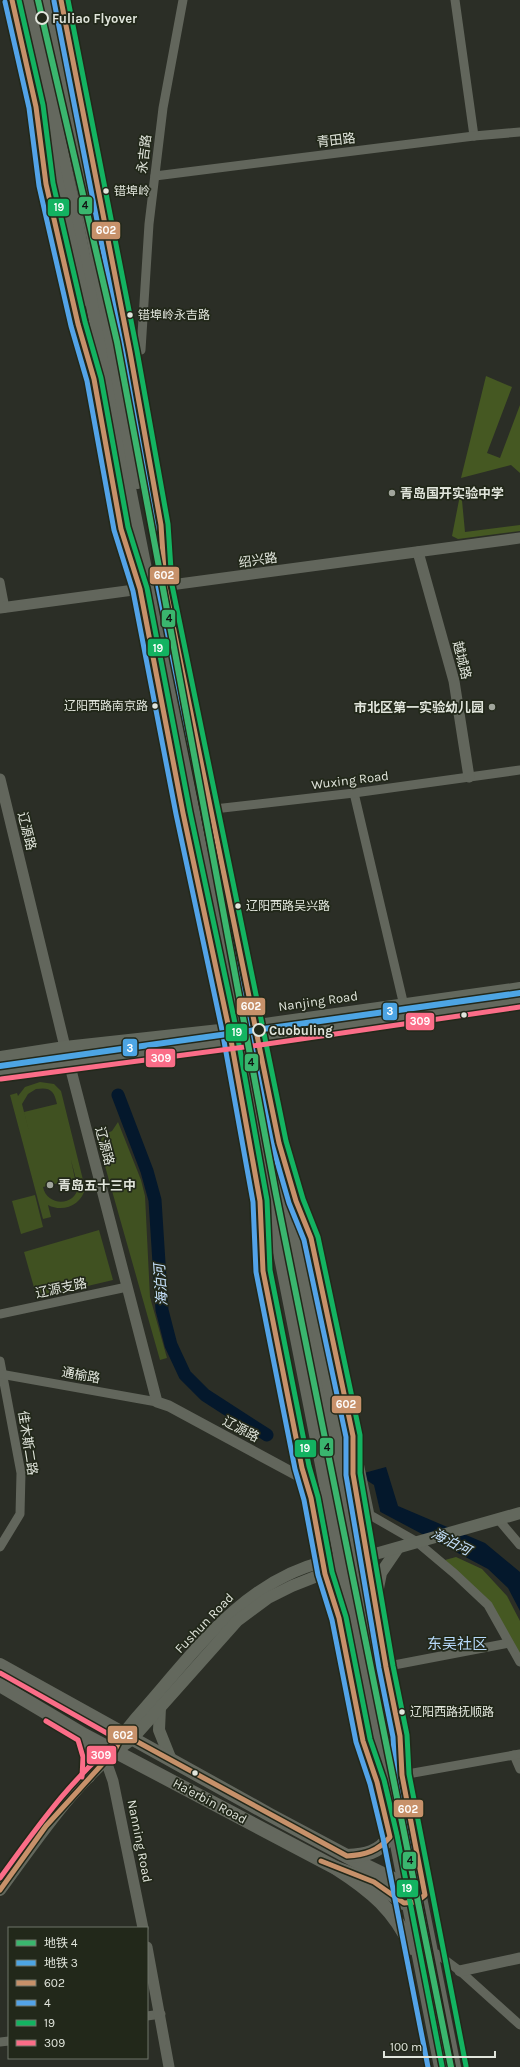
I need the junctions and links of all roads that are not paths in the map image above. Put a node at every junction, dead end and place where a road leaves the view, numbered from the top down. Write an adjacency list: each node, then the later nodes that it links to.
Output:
1 (12, 0): 7 (main road)
2 (29, 0): 14 (highway)
3 (45, 0): 13 (highway)
4 (61, 0): 8 (main road)
5 (184, 0): 11 (street, 永吉路)
6 (455, 0): 10 (street)
7 (36, 108): 14 (highway); 19 (main road)
8 (84, 113): 12 (main road); 13 (highway)
9 (520, 132): 10 (street, 青田路)
10 (474, 136): 11 (street, 青田路)
11 (155, 176): 12 (street, 永吉路)
12 (130, 352): 18 (main road)
13 (114, 354): 14 (highway)
14 (114, 384): 33 (highway); 60 (highway)
15 (520, 538): 16 (street, 绍兴路)
16 (418, 552): 18 (street, 绍兴路); 22 (street, 越城路)
17 (0, 582): 20 (street)
18 (165, 586): 19 (street, 绍兴路); 26 (main road)
19 (140, 589): 20 (street, 绍兴路); 27 (main road)
20 (2, 608)
21 (520, 770): 22 (street, Wuxing Road)
22 (469, 777): 24 (street, Wuxing Road)
23 (0, 779): 25 (street, 辽源路)
24 (354, 793): 26 (street, Wuxing Road); 30 (street)
25 (3, 802): 34 (street, 辽源路)
26 (212, 810): 27 (street, Wuxing Road); 32 (main road)
27 (183, 813): 33 (main road)
28 (520, 988): 30 (main road, Nanjing Road)
29 (520, 1000): 31 (main road, Nanjing Road)
30 (404, 1004): 31 (street); 32 (main road, Nanjing Road)
31 (407, 1016): 32 (main road, Nanjing Road)
32 (257, 1031): 33 (main road, Nanjing Road); 39 (main road)
33 (232, 1037): 34 (main road, Nanjing Road); 36 (main road, Nanjing Road); 38 (main road); 60 (highway)
34 (65, 1048): 35 (main road, Nanjing Road); 36 (street, 辽源路)
35 (0, 1057)
36 (69, 1062): 37 (main road, Nanjing Road); 40 (street, 辽源路)
37 (0, 1072)
38 (260, 1201): 45 (main road); 60 (highway)
39 (296, 1201): 47 (main road); 60 (highway)
40 (128, 1287): 41 (street, 辽源支路); 44 (street, 辽源路)
41 (0, 1314)
42 (0, 1362): 43 (street, 佳木斯二路)
43 (2, 1374): 44 (street, 通榆路); 51 (street, 佳木斯二路)
44 (157, 1402): 45 (street, 辽源路)
45 (304, 1474): 54 (main road)
46 (520, 1513): 48 (main road, Fushun Road)
47 (365, 1514): 49 (street); 53 (main road)
48 (493, 1520): 49 (main road, Fushun Road); 50 (street)
49 (417, 1542): 52 (main road, Fushun Road); 56 (street)
50 (520, 1545)
51 (0, 1547)
52 (398, 1548): 53 (main road, Fushun Road); 55 (main road)
53 (368, 1556): 54 (main road, Fushun Road); 55 (main road)
54 (324, 1568): 62 (main road, Fushun Road); 64 (main road, Fushun Road); 72 (main road)
55 (376, 1598): 70 (main road)
56 (509, 1643): 57 (street); 59 (street)
57 (520, 1662)
58 (0, 1665): 64 (highway, Ha'erbin Road)
59 (394, 1665)
60 (371, 1685): 90 (highway); 91 (highway)
61 (3, 1689): 63 (highway, Ha'erbin Road)
62 (160, 1707): 64 (main road, Fushun Road); 67 (main road)
63 (84, 1735): 65 (highway, Ha'erbin Road); 71 (main road)
64 (127, 1736): 65 (main road, Fushun Road); 67 (highway, Ha'erbin Road)
65 (115, 1750): 68 (main road, Fushun Road); 74 (highway, Ha'erbin Road)
66 (517, 1755): 69 (street); 70 (street)
67 (171, 1760): 73 (highway, Ha'erbin Road)
68 (106, 1761): 71 (main road, Fushun Road); 79 (street, Nanning Road)
69 (520, 1769)
70 (402, 1775): 77 (main road)
71 (89, 1777): 76 (main road, Fushun Road)
72 (390, 1837): 73 (highway); 75 (main road)
73 (348, 1856): 75 (highway, Ha'erbin Road)
74 (336, 1868): 78 (highway, Ha'erbin Road); 80 (highway, Ha'erbin Road)
75 (400, 1882): 77 (highway, Ha'erbin Road); 78 (main road)
76 (0, 1890)
77 (426, 1895): 78 (highway); 82 (main road)
78 (404, 1903): 80 (main road)
79 (143, 1927)
80 (413, 1949): 89 (main road)
81 (148, 1952): 85 (street)
82 (437, 1954): 84 (street); 92 (main road)
83 (520, 1958): 84 (street)
84 (460, 1971): 87 (street)
85 (161, 2014): 86 (street); 88 (street)
86 (148, 2016)
87 (520, 2025)
88 (169, 2067)
89 (435, 2067)
90 (441, 2067)
91 (454, 2067)
92 (459, 2067)

